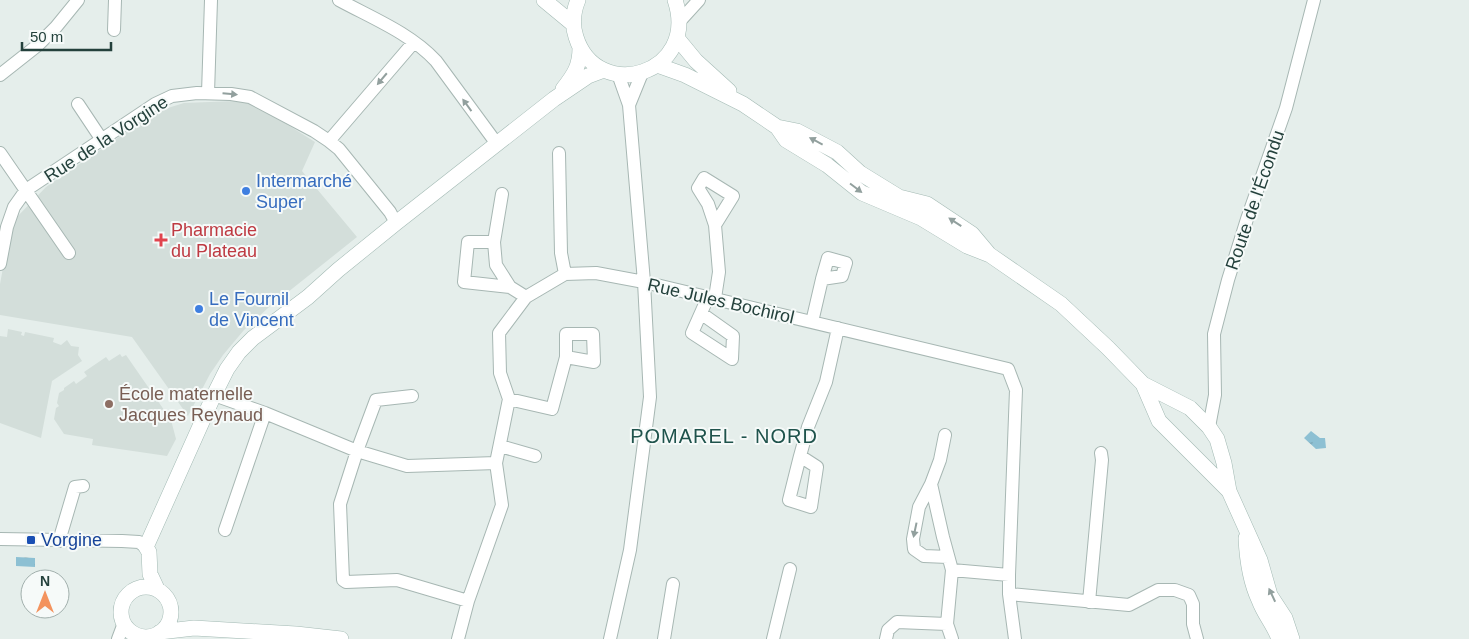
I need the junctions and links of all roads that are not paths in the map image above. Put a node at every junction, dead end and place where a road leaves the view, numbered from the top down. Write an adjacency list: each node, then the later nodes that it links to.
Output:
1 (78, 0): 19 (street)
2 (115, 0): 12 (street)
3 (211, 0): 20 (street)
4 (339, 0): 14 (street)
5 (544, 0): 11 (street)
6 (578, 0): 11 (street)
7 (674, 0): 10 (street)
8 (699, 0): 10 (street)
9 (1314, 0): 52 (street, Route de l'Écondu)
10 (679, 22): 13 (street)
11 (573, 24): 15 (street)
12 (114, 30)
13 (677, 38): 16 (street); 23 (street)
14 (414, 42): 26 (street, one-way to 26); 27 (street, one-way to 14)
15 (580, 48): 17 (street); 21 (street)
16 (657, 65): 18 (street); 23 (street)
17 (611, 72): 18 (street); 21 (street); 24 (street)
18 (642, 73): 24 (street)
19 (0, 75)
20 (208, 93): 25 (street, Rue de la Vorgine); 26 (street, Rue de la Vorgine, one-way to 26)
21 (554, 99): 27 (street)
22 (78, 104): 25 (street)
23 (743, 104): 47 (street)
24 (629, 105): 39 (street)
25 (102, 140): 30 (street, Rue de la Vorgine)
26 (329, 141): 32 (street, Rue de la Vorgine)
27 (497, 144): 32 (street)
28 (0, 153): 30 (street)
29 (559, 153): 37 (street)
30 (26, 190): 35 (street); 36 (street, Rue de la Vorgine)
31 (502, 194): 34 (street)
32 (396, 223): 48 (street)
33 (715, 225): 42 (street)
34 (494, 242): 40 (street); 40 (street)
35 (68, 253)
36 (0, 264)
37 (565, 274): 39 (street, Rue Jules Bochirol); 41 (street, Rue Jules Bochirol)
38 (822, 279): 44 (street)
39 (644, 282): 42 (street, Rue Jules Bochirol); 96 (street)
40 (510, 287): 41 (street)
41 (526, 297): 51 (street, Rue Jules Bochirol)
42 (712, 297): 43 (street); 44 (street, Rue Jules Bochirol)
43 (702, 314)
44 (812, 322): 45 (street, Rue Jules Bochirol)
45 (838, 328): 62 (street); 78 (street, Rue Jules Bochirol)
46 (566, 357): 51 (street)
47 (1142, 384): 50 (street); 53 (street)
48 (214, 395): 55 (street); 73 (street)
49 (412, 396): 59 (street)
50 (1164, 396): 53 (street); 54 (street)
51 (509, 399): 58 (street)
52 (1213, 403): 54 (street); 56 (street, Route de l'Écondu)
53 (1152, 406): 65 (street)
54 (1190, 408): 56 (street)
55 (266, 413): 59 (street); 69 (street)
56 (1209, 427): 64 (street)
57 (945, 435): 66 (street)
58 (500, 446): 61 (street); 63 (street)
59 (357, 451): 63 (street); 83 (street)
60 (1101, 453): 84 (street)
61 (535, 456)
62 (800, 456)
63 (496, 463): 83 (street)
64 (1224, 463): 65 (street); 68 (street)
65 (1209, 471): 68 (street)
66 (931, 484): 74 (street); 74 (street, one-way to 74)
67 (83, 486): 72 (street)
68 (1228, 491): 70 (street)
69 (225, 530)
70 (1246, 532): 103 (street); 104 (street, one-way to 70)
71 (0, 539): 72 (street)
72 (59, 541): 73 (street)
73 (146, 547): 75 (street)
74 (948, 557): 77 (street)
75 (149, 566): 80 (street); 81 (street)
76 (790, 569): 98 (street)
77 (952, 570): 78 (street); 87 (street)
78 (1009, 575): 82 (street, Rue Jules Bochirol)
79 (673, 584): 97 (street)
80 (136, 589): 81 (street); 86 (street)
81 (157, 589): 85 (street)
82 (1010, 594): 84 (street); 101 (street, Rue Jules Bochirol)
83 (468, 601): 95 (street)
84 (1089, 602): 102 (street)
85 (171, 612): 88 (street); 90 (street)
86 (124, 623): 91 (street); 92 (street)
87 (947, 624): 99 (street); 100 (street)
88 (194, 628): 89 (street); 90 (street)
89 (238, 631): 93 (street); 94 (street)
90 (160, 632): 91 (street)
91 (137, 637)
92 (118, 639)
93 (266, 639)
94 (341, 639)
95 (458, 639)
96 (610, 639)
97 (664, 639)
98 (773, 639)
99 (886, 639)
100 (952, 639)
101 (1015, 639)
102 (1197, 639)
103 (1279, 639)
104 (1292, 639)

